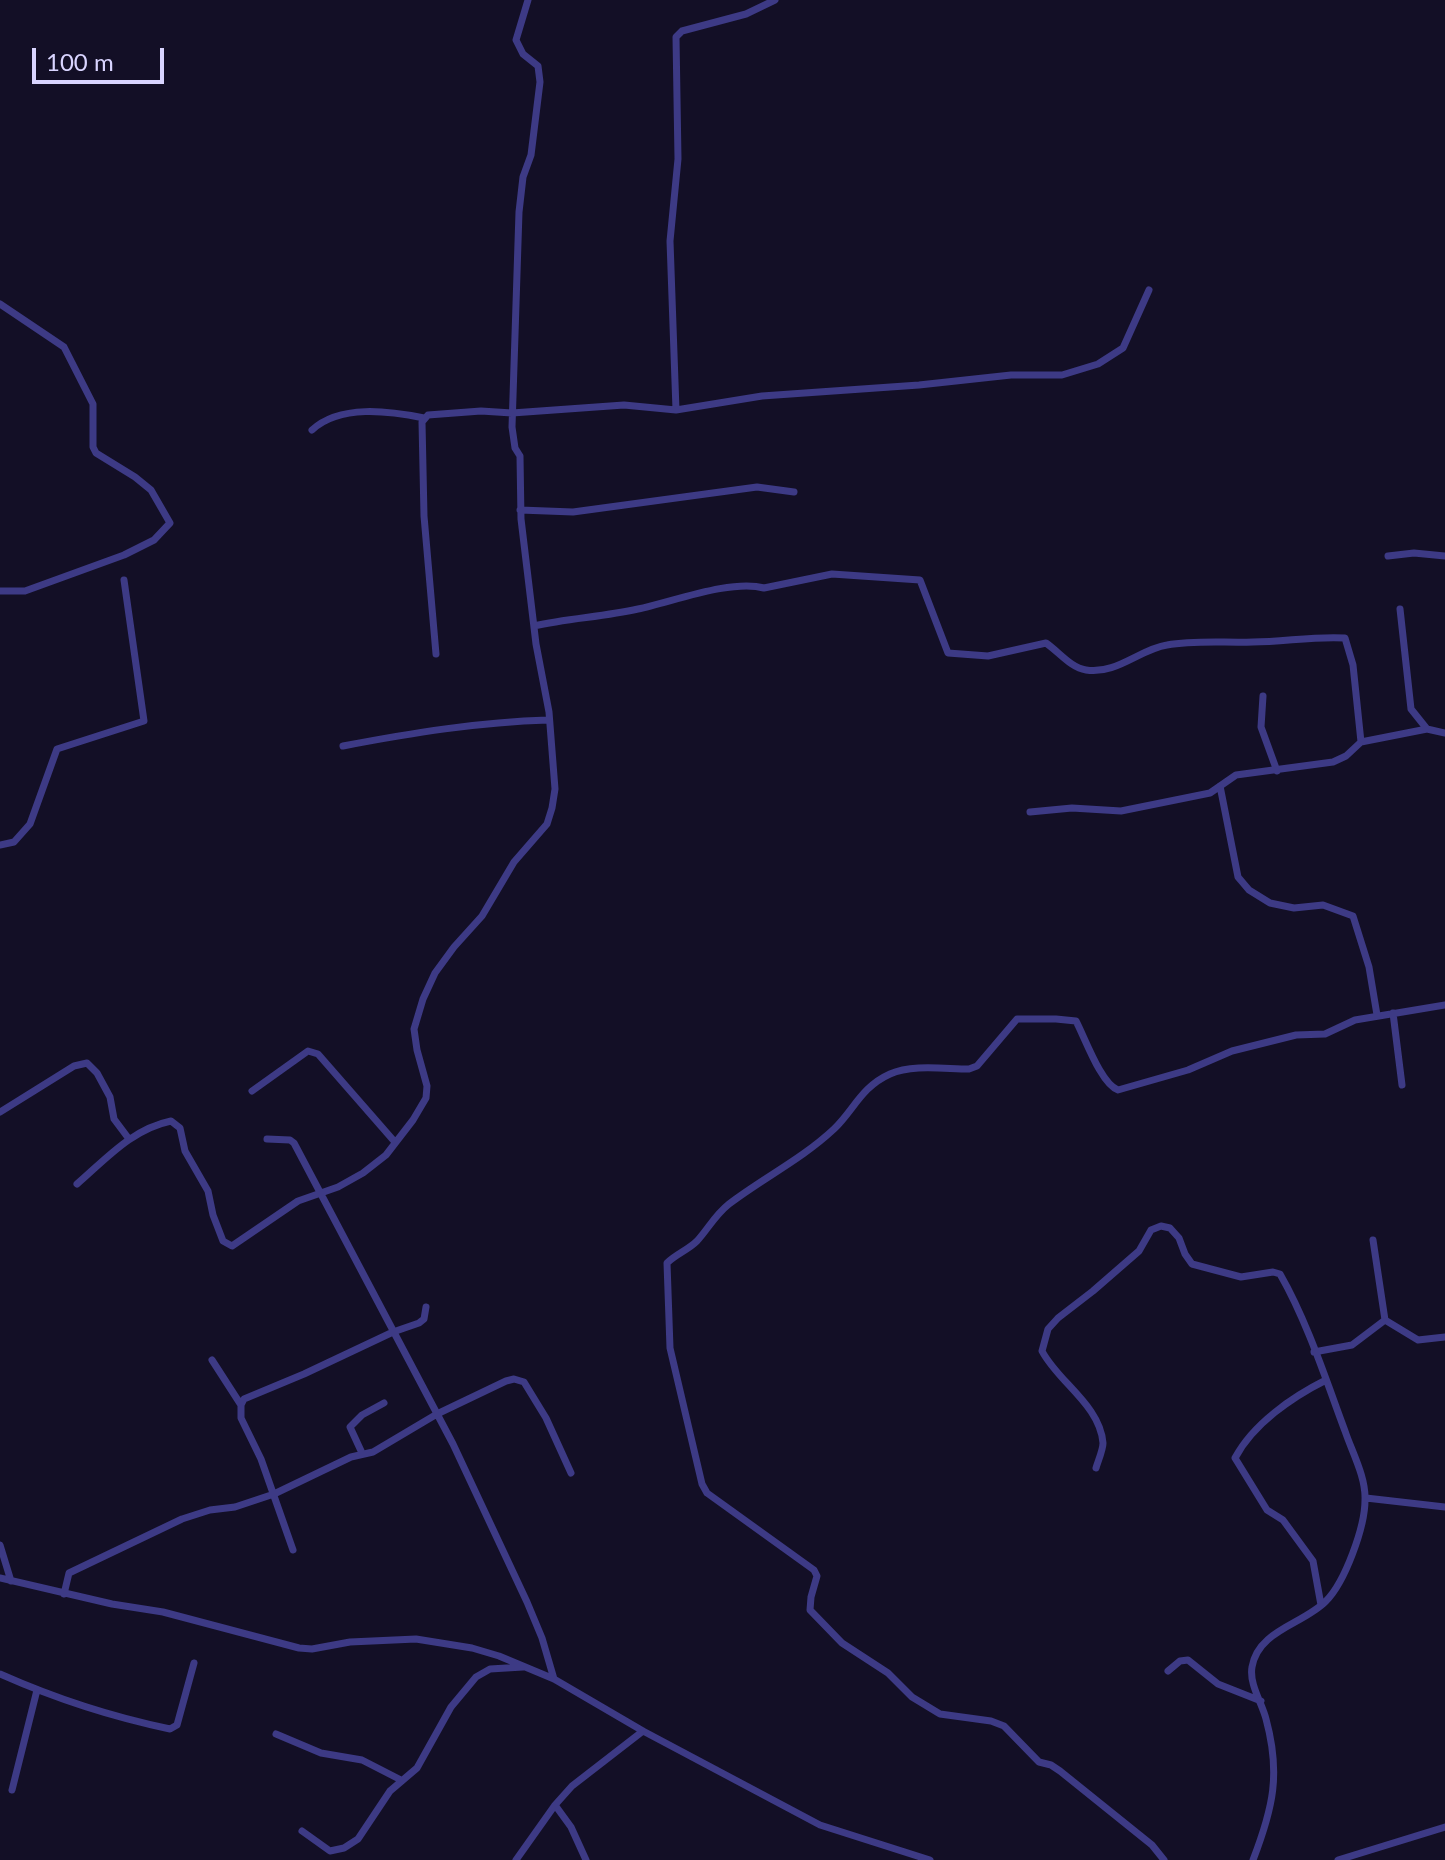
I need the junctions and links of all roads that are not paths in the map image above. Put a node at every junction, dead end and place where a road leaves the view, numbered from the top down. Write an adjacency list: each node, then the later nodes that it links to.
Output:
1 (528, 0): 6 (street)
2 (775, 0): 5 (street)
3 (1149, 290): 5 (street)
4 (0, 304): 14 (street)
5 (676, 410): 6 (street)
6 (512, 413): 7 (street); 10 (street)
7 (424, 418): 8 (street); 17 (street)
8 (312, 430)
9 (794, 492): 10 (street)
10 (520, 510): 16 (street)
11 (1388, 556): 12 (street)
12 (1445, 556)
13 (124, 580): 27 (street)
14 (0, 591)
15 (1400, 609): 20 (street)
16 (534, 626): 19 (street); 22 (street)
17 (436, 654)
18 (1263, 696): 24 (street)
19 (548, 720): 23 (street); 36 (street)
20 (1427, 729): 21 (street); 22 (street)
21 (1445, 733)
22 (1361, 742): 24 (street)
23 (343, 746)
24 (1277, 771): 25 (street)
25 (1220, 786): 26 (street); 30 (street)
26 (1030, 812)
27 (0, 845)
28 (1445, 1005): 29 (street)
29 (1393, 1013): 30 (street); 31 (street)
30 (1377, 1015): 79 (street)
31 (1402, 1085)
32 (252, 1091): 36 (street)
33 (0, 1112): 34 (street)
34 (129, 1139): 37 (street); 38 (street)
35 (267, 1139): 38 (street)
36 (394, 1141): 38 (street)
37 (77, 1184)
38 (321, 1194): 42 (street)
39 (1373, 1240): 41 (street)
40 (426, 1307): 42 (street)
41 (1385, 1320): 43 (street); 44 (street)
42 (393, 1332): 48 (street); 49 (street)
43 (1445, 1337)
44 (1314, 1352): 46 (street); 51 (street)
45 (212, 1360): 48 (street)
46 (1326, 1380): 54 (street); 61 (street)
47 (384, 1403): 50 (street)
48 (241, 1405): 53 (street)
49 (437, 1414): 50 (street); 52 (street); 66 (street)
50 (362, 1453): 53 (street)
51 (1096, 1468)
52 (571, 1473)
53 (274, 1494): 57 (street); 60 (street)
54 (1366, 1498): 55 (street); 61 (street)
55 (1445, 1507)
56 (0, 1545): 59 (street)
57 (293, 1550)
58 (0, 1578): 59 (street)
59 (11, 1581): 60 (street)
60 (64, 1594): 63 (street)
61 (1321, 1605): 68 (street)
62 (194, 1663): 67 (street)
63 (526, 1667): 66 (street); 71 (street)
64 (1168, 1671): 68 (street)
65 (0, 1674): 67 (street)
66 (554, 1679): 69 (street)
67 (37, 1690): 72 (street)
68 (1261, 1701): 80 (street)
69 (643, 1731): 73 (street); 78 (street)
70 (276, 1734): 71 (street)
71 (401, 1780): 75 (street)
72 (12, 1790)
73 (555, 1805): 76 (street); 77 (street)
74 (1445, 1827): 81 (street)
75 (302, 1831)
76 (516, 1860)
77 (586, 1860)
78 (930, 1860)
79 (1164, 1860)
80 (1253, 1860)
81 (1338, 1860)

